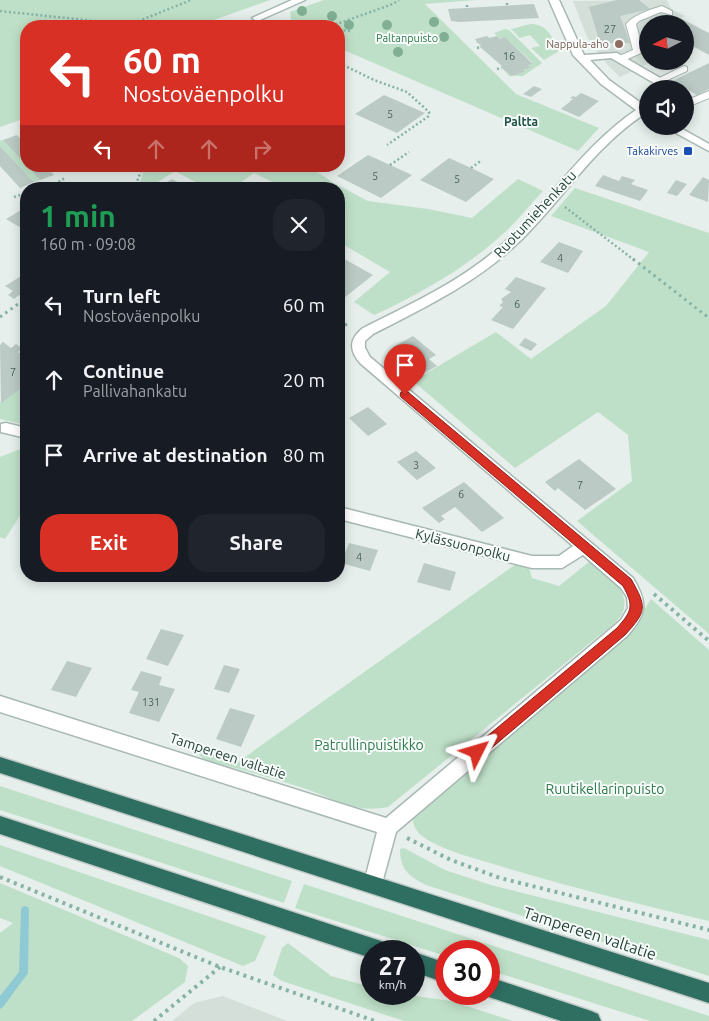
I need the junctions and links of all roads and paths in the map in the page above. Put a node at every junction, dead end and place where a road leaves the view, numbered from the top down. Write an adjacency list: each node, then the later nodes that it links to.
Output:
1 (192, 0): 9 (path)
2 (300, 0): 7 (street)
3 (399, 0): 10 (path)
4 (554, 0): 15 (street)
5 (0, 12): 8 (path)
6 (670, 13): 16 (lane)
7 (257, 18)
8 (89, 20)
9 (144, 20)
10 (345, 21)
11 (345, 31): 12 (path)
12 (350, 31)
13 (481, 47): 14 (path)
14 (477, 48)
15 (582, 58): 16 (street); 25 (street)
16 (620, 59): 21 (street)
17 (345, 66): 28 (path)
18 (502, 68): 19 (path)
19 (497, 69)
20 (680, 70): 22 (lane)
21 (656, 80)
22 (660, 80)
23 (709, 94): 24 (lane)
24 (694, 101)
25 (639, 107)
26 (639, 115): 40 (street, Ruotumiehenkatu)
27 (414, 122): 28 (path)
28 (417, 123): 30 (path)
29 (685, 135): 31 (street)
30 (386, 145)
31 (709, 148)
32 (409, 152): 34 (path)
33 (482, 160): 35 (path)
34 (390, 165)
35 (472, 168)
36 (65, 178): 37 (path)
37 (58, 182)
38 (20, 195): 39 (path)
39 (14, 197)
40 (552, 198): 43 (path); 49 (street, Ruotumiehenkatu)
41 (20, 303): 42 (path)
42 (0, 317)
43 (709, 318)
44 (349, 323): 45 (path)
45 (345, 325)
46 (6, 428): 47 (street)
47 (20, 432)
48 (345, 515): 49 (street, Kylässuonpolku)
49 (583, 547): 55 (street)
50 (647, 591): 51 (path)
51 (709, 641)
52 (0, 704): 55 (street, Tampereen valtatie)
53 (0, 765): 57 (highway, Tampereen valtatie)
54 (0, 825): 59 (highway)
55 (388, 827): 57 (street); 58 (path)
56 (0, 877): 60 (path)
57 (373, 884): 62 (highway, Tampereen valtatie)
58 (709, 930)
59 (360, 944)
60 (220, 967): 63 (path); 64 (path)
61 (500, 991): 65 (highway)
62 (709, 993)
63 (154, 1021)
64 (375, 1021)
65 (591, 1021)

